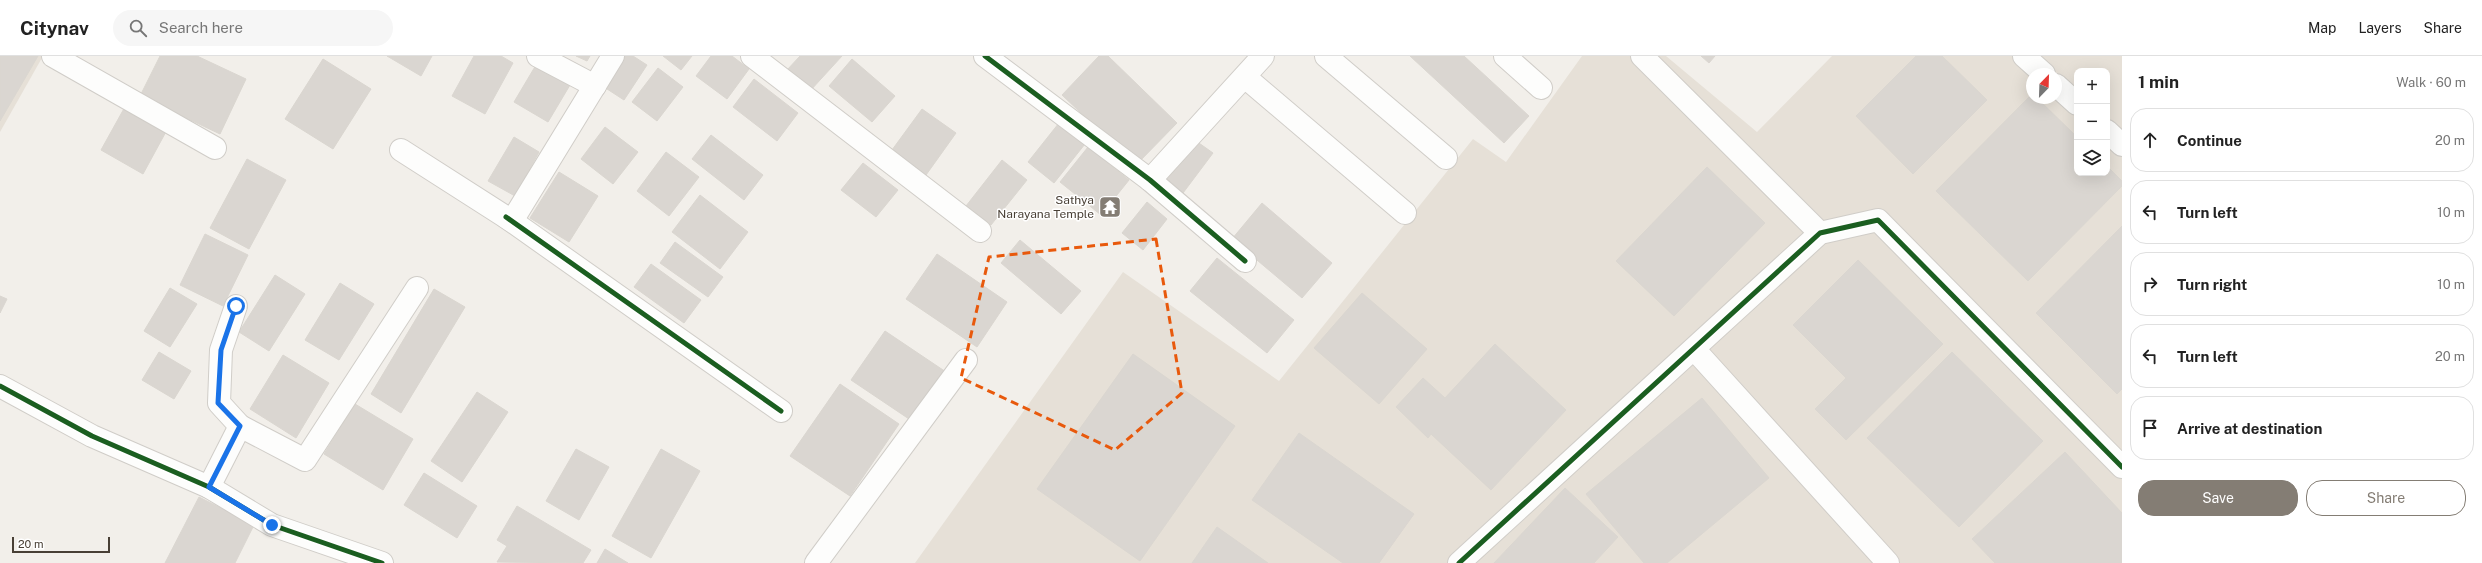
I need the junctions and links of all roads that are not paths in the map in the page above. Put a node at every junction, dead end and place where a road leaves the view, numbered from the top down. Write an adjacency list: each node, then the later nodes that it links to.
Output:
1 (53, 56): 19 (street)
2 (538, 56): 13 (street)
3 (613, 56): 13 (street)
4 (752, 56): 25 (street)
5 (985, 56): 22 (street)
6 (1263, 56): 12 (street)
7 (1326, 56): 21 (street)
8 (1505, 56): 14 (street)
9 (1642, 56): 26 (street)
10 (2024, 56): 11 (street)
11 (2037, 68)
12 (1245, 77): 22 (street); 23 (street)
13 (595, 86): 24 (street)
14 (1542, 88)
15 (2062, 90): 16 (street)
16 (2074, 101)
17 (2110, 134): 18 (street)
18 (2122, 145)
19 (215, 148)
20 (401, 150): 24 (street)
21 (1446, 158)
22 (1150, 180): 27 (street)
23 (1405, 213)
24 (506, 217): 33 (street)
25 (980, 231)
26 (1820, 233): 30 (street); 35 (street)
27 (1245, 261)
28 (417, 288): 34 (street)
29 (236, 306): 34 (street)
30 (1694, 349): 39 (street); 40 (street)
31 (966, 360): 38 (street)
32 (0, 386): 36 (street)
33 (781, 411)
34 (240, 426): 36 (street)
35 (2122, 468)
36 (209, 487): 37 (street)
37 (378, 562)
38 (816, 563)
39 (1459, 563)
40 (1888, 563)

